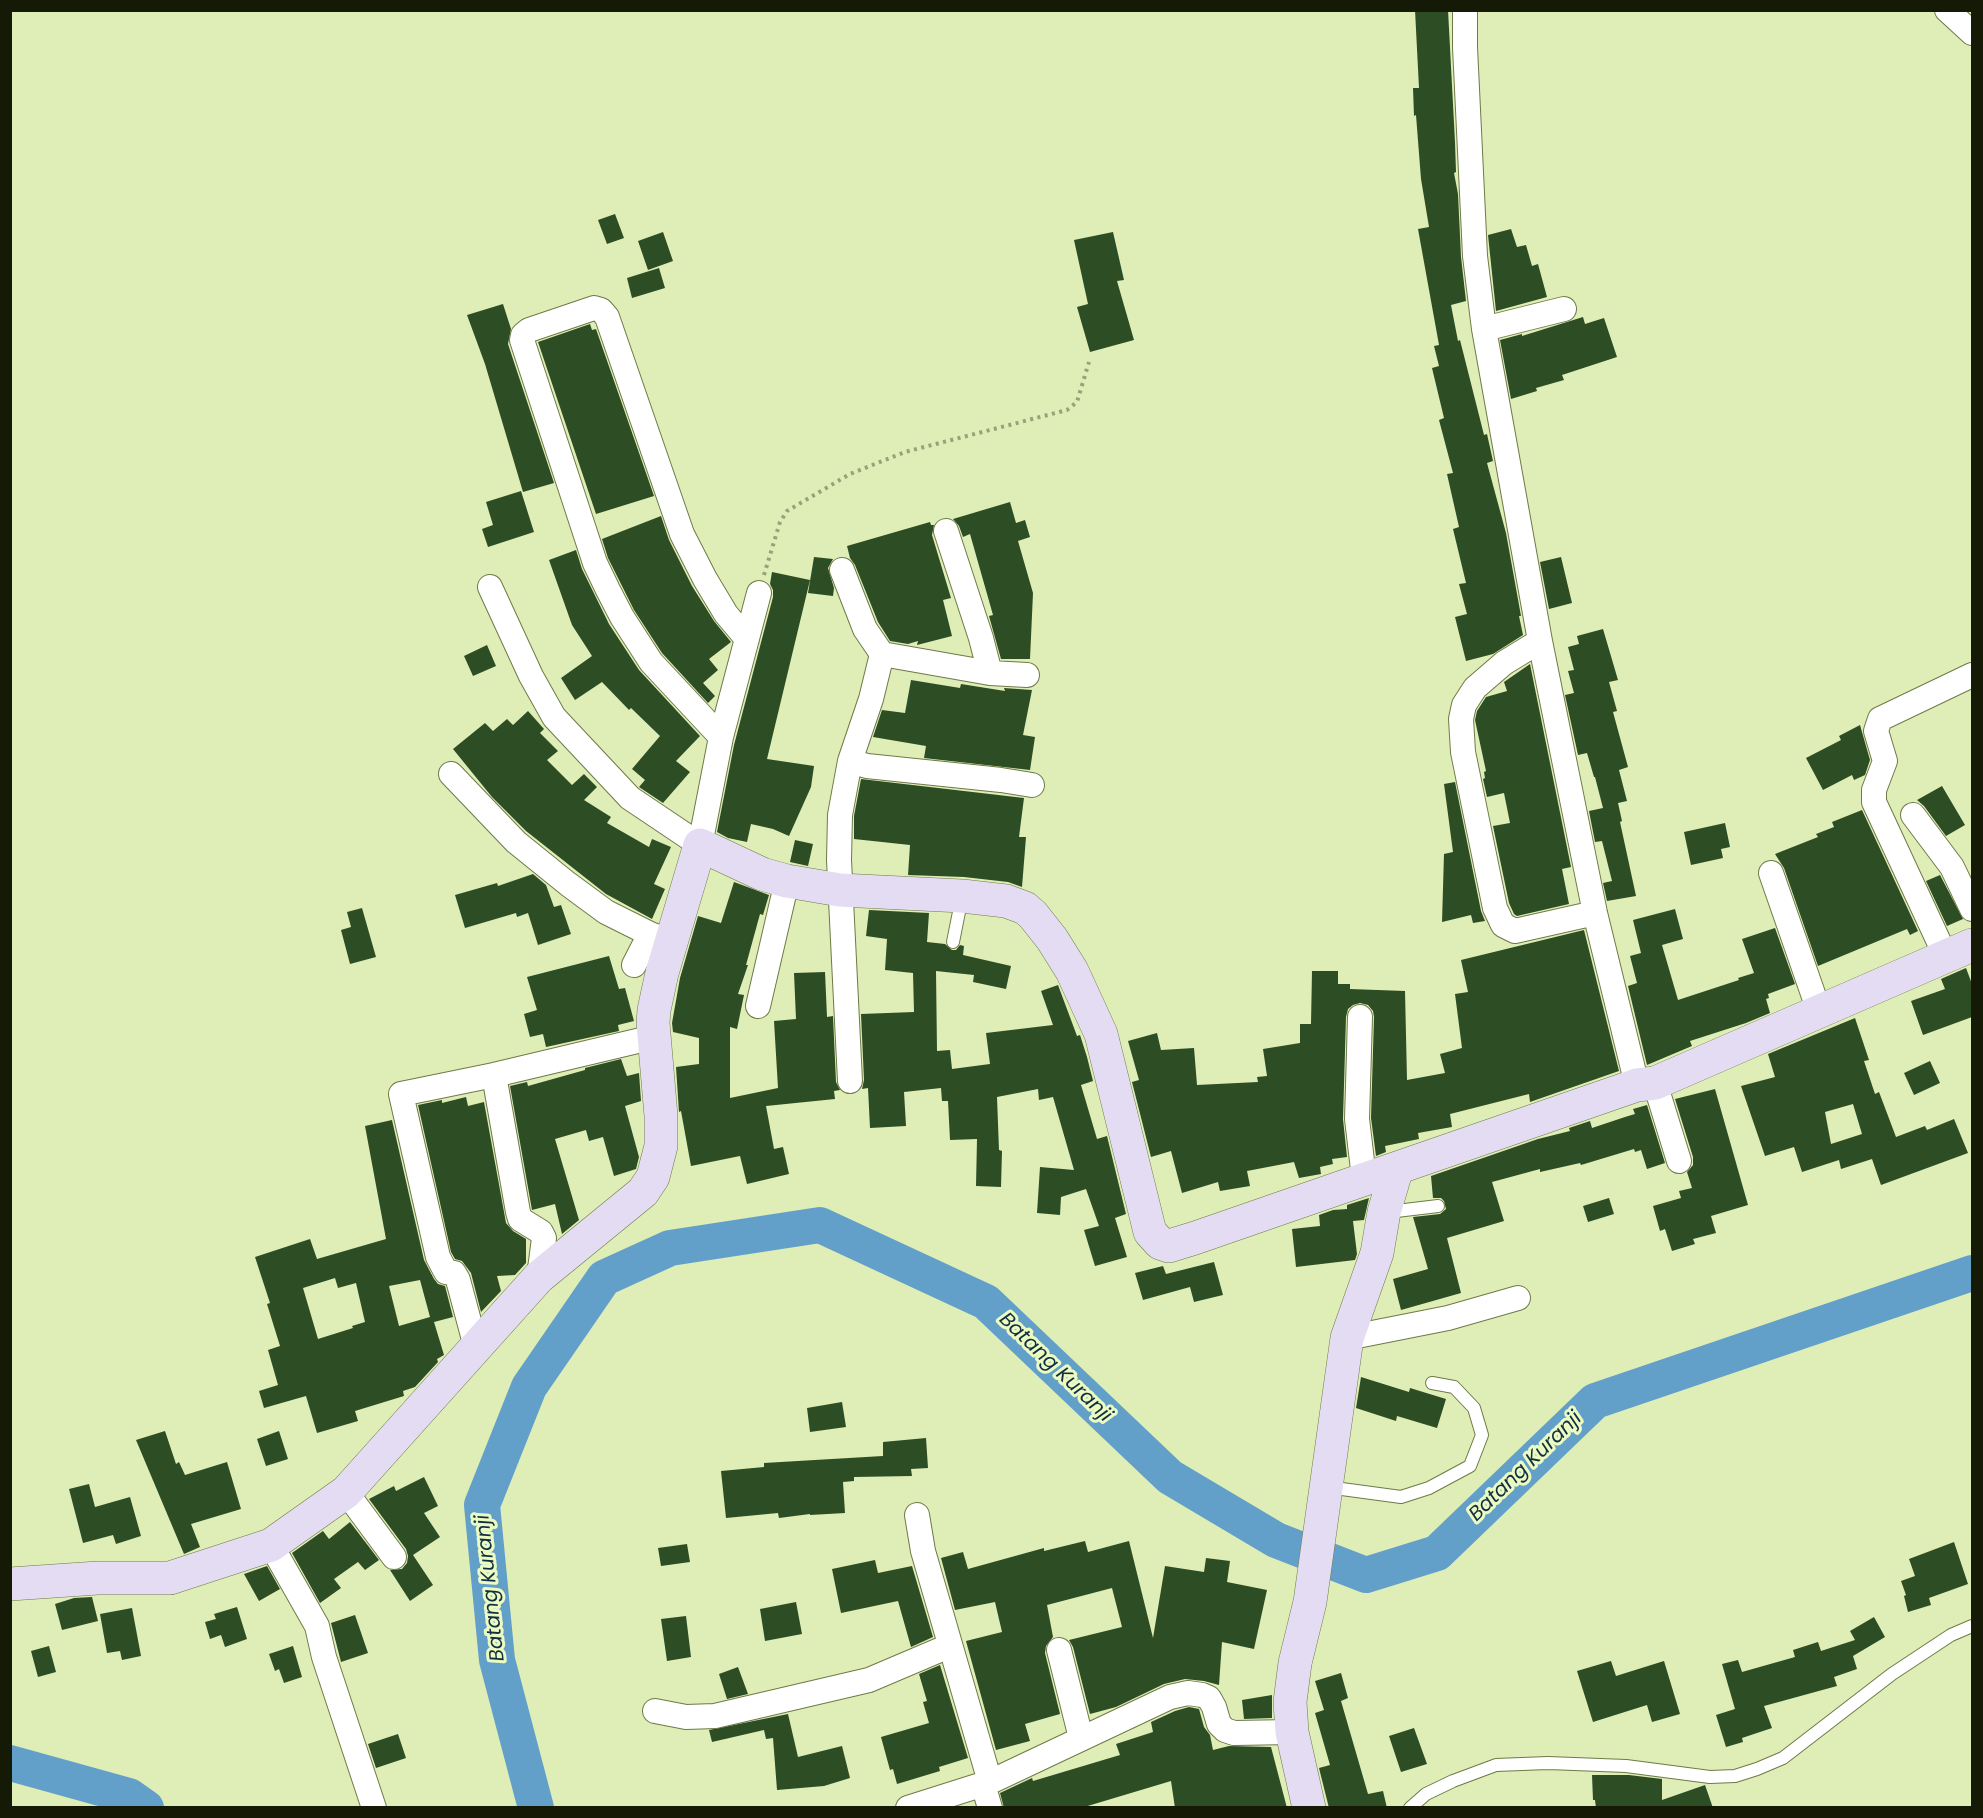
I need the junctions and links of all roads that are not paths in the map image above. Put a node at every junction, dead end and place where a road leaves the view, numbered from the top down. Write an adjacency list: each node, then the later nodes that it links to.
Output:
1 (1465, 10): 5 (street)
2 (1947, 10): 3 (street)
3 (1972, 33)
4 (1564, 309): 5 (street)
5 (1484, 329): 11 (street)
6 (946, 531): 13 (street)
7 (842, 570): 12 (street)
8 (490, 587): 21 (street)
9 (759, 593): 10 (street)
10 (747, 639): 16 (street); 16 (street)
11 (1540, 641): 27 (street); 27 (street)
12 (882, 654): 13 (street); 17 (street)
13 (990, 673): 14 (street)
14 (1027, 675)
15 (1972, 675): 30 (street)
16 (721, 736): 21 (street)
17 (850, 761): 19 (street); 24 (street)
18 (451, 774): 28 (street)
19 (1032, 785)
20 (1914, 815): 26 (street)
21 (700, 845): 23 (street); 28 (street)
22 (1771, 873): 33 (street)
23 (787, 880): 24 (street); 32 (street)
24 (840, 890): 25 (street); 37 (street)
25 (962, 896): 29 (lane); 41 (street)
26 (1972, 909)
27 (1595, 913): 38 (street)
28 (660, 938): 31 (street); 35 (street)
29 (953, 942)
30 (1959, 951): 33 (street)
31 (634, 965)
32 (758, 1006)
33 (1819, 1011): 38 (street)
34 (1360, 1017): 41 (street)
35 (654, 1037): 36 (street); 44 (street)
36 (494, 1075): 44 (street); 47 (street)
37 (850, 1081)
38 (1646, 1084): 39 (street); 40 (street)
39 (1679, 1161)
40 (1397, 1168): 41 (street); 43 (street)
41 (1364, 1178)
42 (1438, 1206): 43 (lane)
43 (1384, 1212): 46 (street)
44 (539, 1277): 47 (street)
45 (1518, 1298): 46 (street)
46 (1347, 1338): 49 (street)
47 (476, 1347): 50 (street)
48 (1432, 1383): 49 (lane)
49 (1326, 1487): 59 (street)
50 (346, 1492): 52 (street); 53 (street)
51 (917, 1515): 56 (street)
52 (271, 1545): 54 (street); 63 (street)
53 (394, 1557)
54 (10, 1584)
55 (1972, 1626): 67 (lane)
56 (949, 1646): 58 (street); 61 (street)
57 (1059, 1650): 60 (street)
58 (655, 1711)
59 (1292, 1732): 60 (street); 66 (street)
60 (1081, 1738): 61 (street)
61 (986, 1783): 62 (street); 65 (street)
62 (944, 1802): 64 (street)
63 (374, 1808)
64 (908, 1808)
65 (990, 1808)
66 (1309, 1808)
67 (1410, 1808)

